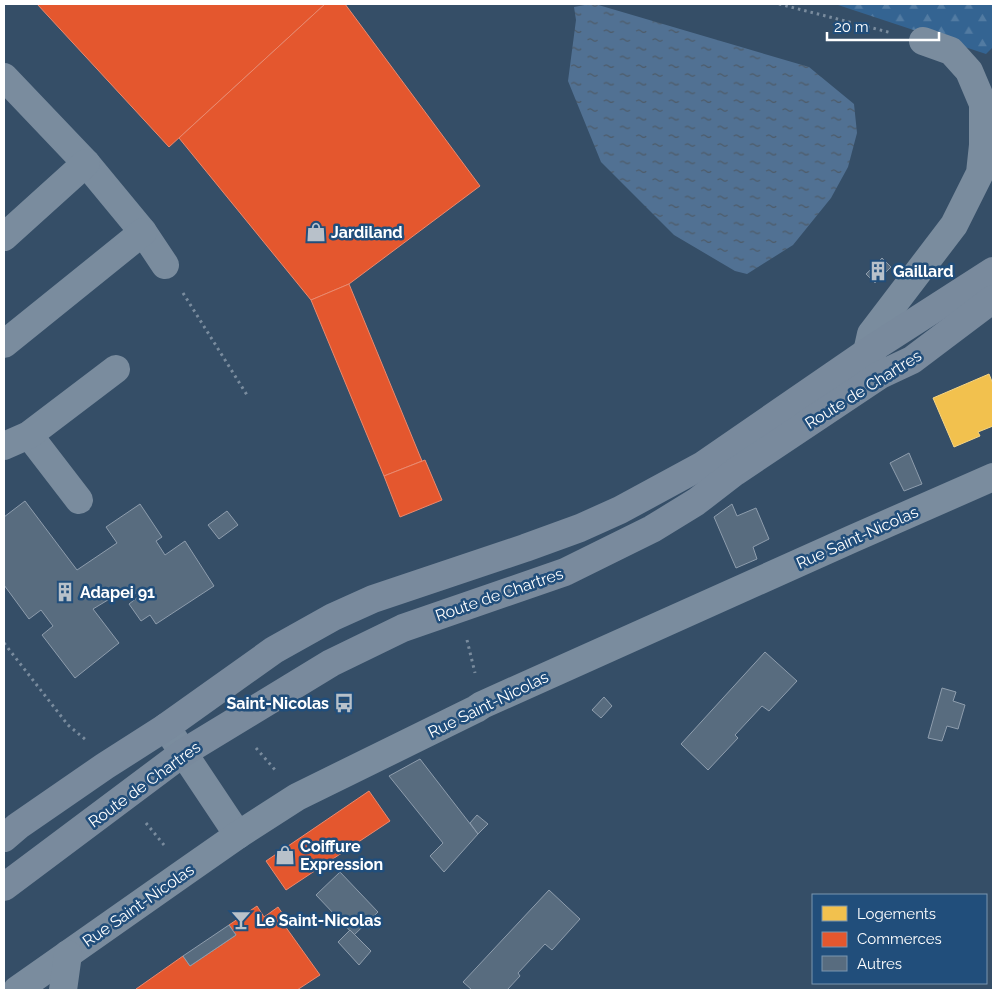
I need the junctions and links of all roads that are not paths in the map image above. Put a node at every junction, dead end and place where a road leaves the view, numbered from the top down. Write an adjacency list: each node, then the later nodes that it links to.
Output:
1 (923, 41): 10 (street)
2 (4, 76): 3 (street)
3 (86, 163): 4 (street); 5 (street)
4 (143, 232): 6 (street); 9 (street)
5 (4, 238)
6 (165, 265)
7 (993, 270): 10 (main road, Route de Chartres)
8 (993, 299): 10 (main road, Route de Chartres)
9 (4, 344)
10 (874, 363): 16 (main road, Route de Chartres); 17 (main road, Route de Chartres)
11 (116, 368): 12 (street)
12 (29, 435): 13 (street); 15 (street)
13 (4, 446)
14 (993, 477): 18 (street, Rue Saint-Nicolas)
15 (79, 500)
16 (166, 727): 17 (street); 19 (main road, Route de Chartres)
17 (184, 753): 18 (street); 20 (main road, Route de Chartres)
18 (238, 835): 21 (street, Rue Saint-Nicolas)
19 (4, 838)
20 (4, 887)
21 (68, 954): 22 (street, Rue Saint-Nicolas); 23 (street)
22 (17, 990)
23 (62, 990)

